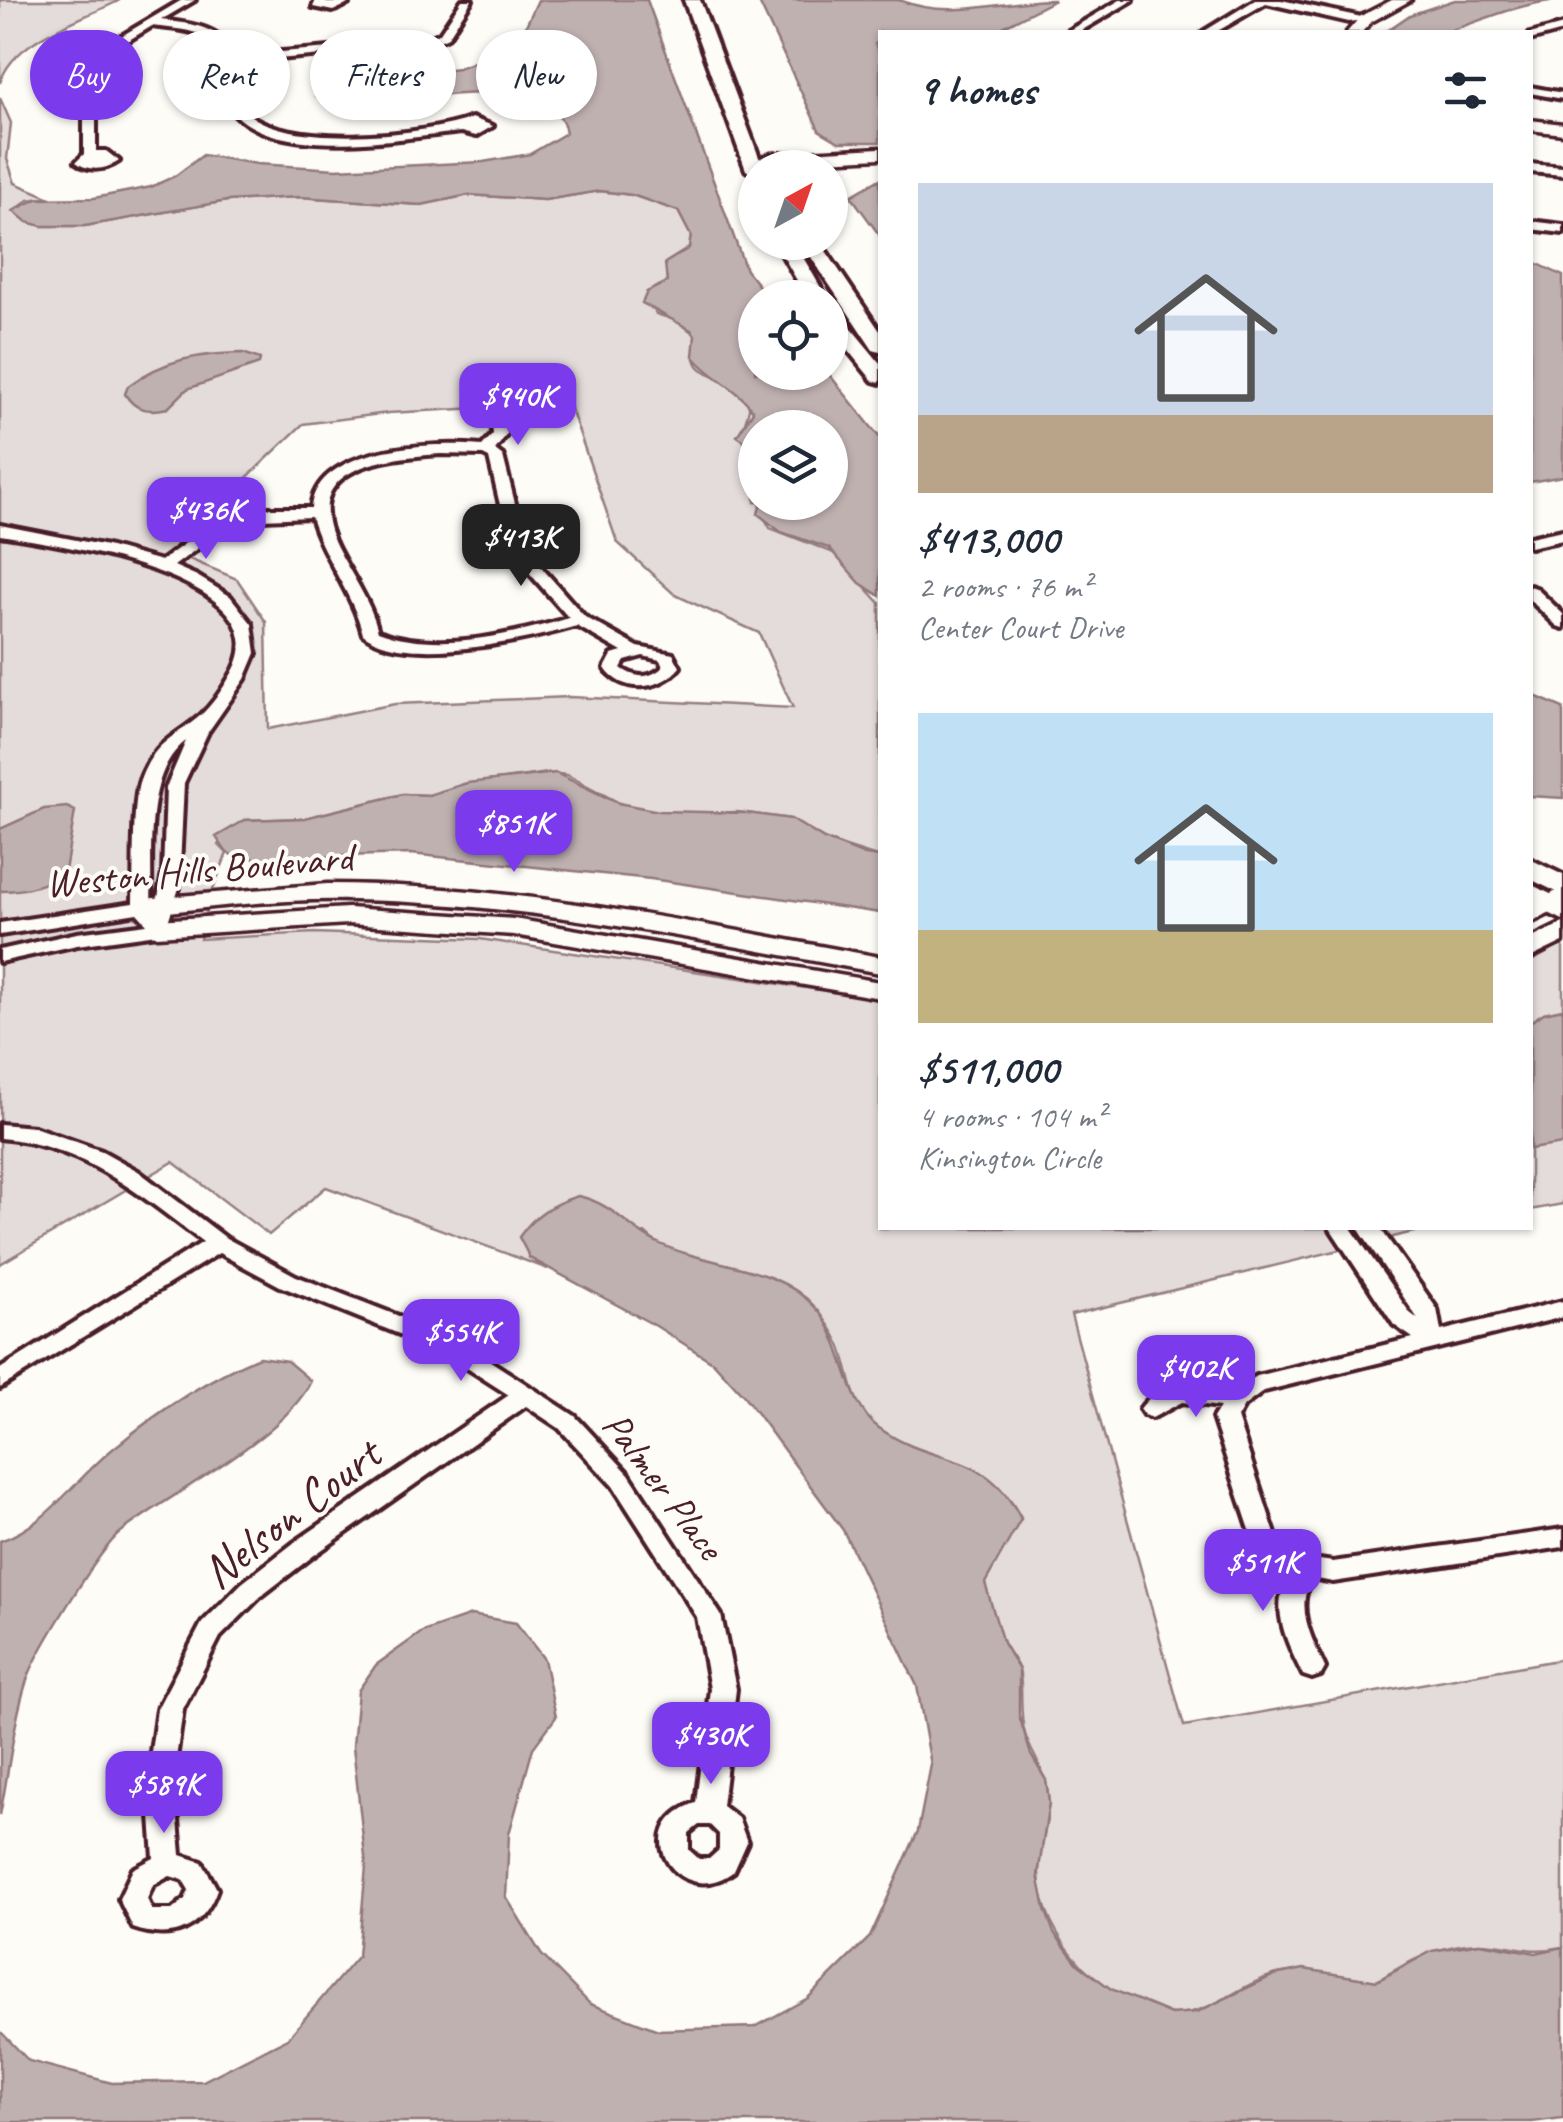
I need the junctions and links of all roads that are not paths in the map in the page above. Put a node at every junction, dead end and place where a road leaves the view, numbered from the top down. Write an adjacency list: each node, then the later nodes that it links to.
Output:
1 (190, 0): 11 (street)
2 (322, 0): 3 (street)
3 (338, 0)
4 (467, 0): 19 (street)
5 (692, 0): 27 (main road)
6 (1128, 0): 15 (street)
7 (1265, 0): 12 (street); 16 (street)
8 (1288, 0): 12 (street)
9 (1382, 0): 12 (street)
10 (1404, 0): 12 (street)
11 (155, 22): 14 (street); 30 (street)
12 (1353, 24)
13 (1563, 28): 17 (street)
14 (186, 30)
15 (1076, 30)
16 (1212, 30)
17 (1533, 37)
18 (732, 52): 28 (main road)
19 (290, 55)
20 (1533, 91): 21 (street)
21 (1563, 96)
22 (253, 120): 24 (street)
23 (1533, 127): 25 (street)
24 (461, 128)
25 (1561, 133): 26 (street)
26 (1533, 134)
27 (759, 150)
28 (761, 150)
29 (878, 153): 31 (street)
30 (90, 156)
31 (848, 157)
32 (878, 161): 33 (street)
33 (848, 162)
34 (1533, 168): 35 (street)
35 (1563, 172)
36 (1533, 225): 37 (street)
37 (1563, 230)
38 (822, 260): 40 (main road)
39 (848, 337): 41 (main road)
40 (878, 343)
41 (878, 375)
42 (499, 424): 43 (street)
43 (486, 451): 44 (street); 50 (street)
44 (318, 516): 48 (street); 50 (street)
45 (0, 530): 48 (street)
46 (1563, 535): 47 (street)
47 (1533, 541)
48 (165, 568): 53 (street)
49 (1533, 594): 51 (street)
50 (579, 620): 52 (street)
51 (1563, 623)
52 (634, 652)
53 (208, 716): 56 (street); 57 (street)
54 (1533, 872): 55 (main road)
55 (1550, 901)
56 (171, 904): 57 (street, Weston Hills Boulevard); 62 (street, Weston Hills Boulevard)
57 (150, 917): 58 (street, Weston Hills Boulevard); 61 (street, Weston Hills Boulevard); 63 (street, Weston Hills Boulevard)
58 (0, 929)
59 (1563, 931): 60 (street)
60 (1533, 948)
61 (0, 956)
62 (878, 965)
63 (878, 990)
64 (0, 1130): 67 (street, Palmer Place)
65 (1341, 1230): 69 (street)
66 (1369, 1230): 68 (street)
67 (218, 1243): 72 (street); 73 (street, Palmer Place)
68 (1411, 1289): 69 (street); 71 (street)
69 (1386, 1294): 71 (street)
70 (1563, 1308): 71 (street)
71 (1430, 1339): 74 (street)
72 (0, 1380)
73 (526, 1394): 79 (street, Palmer Place); 80 (street, Nelson Court)
74 (1234, 1402): 75 (street); 77 (street)
75 (1152, 1409)
76 (1563, 1538): 77 (street)
77 (1304, 1569): 78 (street)
78 (1312, 1668)
79 (708, 1815)
80 (168, 1864)

